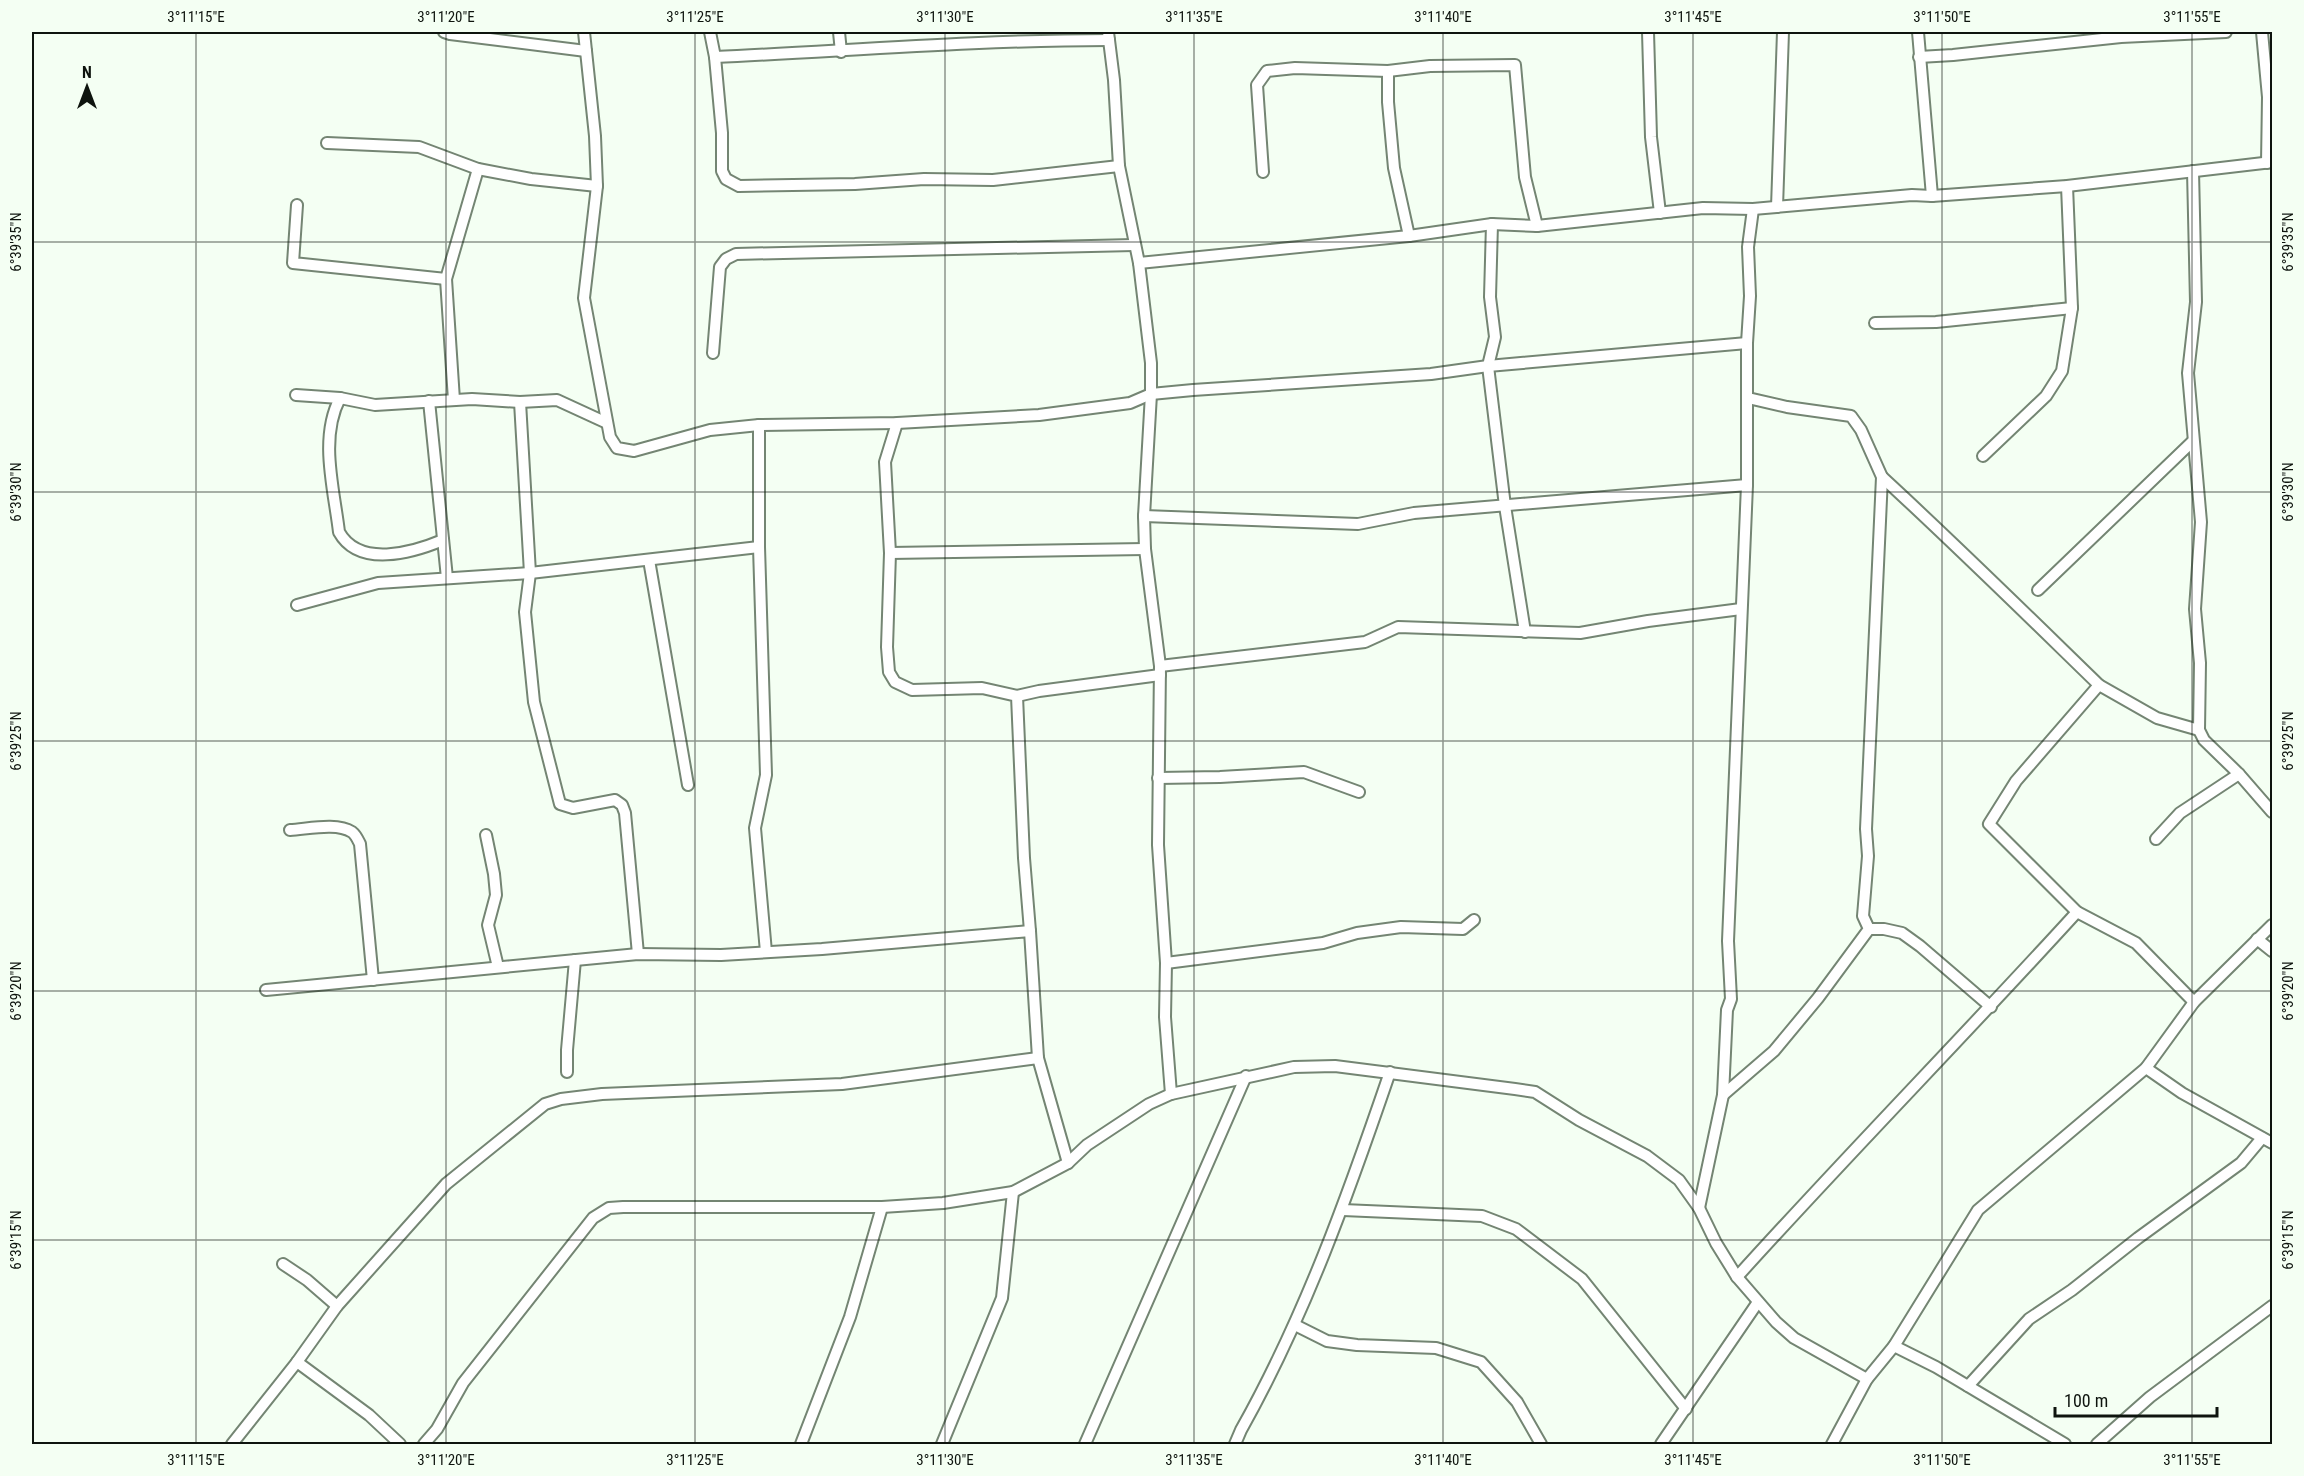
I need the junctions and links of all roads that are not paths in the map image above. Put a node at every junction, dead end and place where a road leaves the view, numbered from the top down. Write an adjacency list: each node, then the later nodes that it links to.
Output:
1 (444, 32): 12 (street)
2 (584, 32): 12 (street)
3 (710, 32): 14 (street)
4 (838, 32): 13 (street)
5 (1648, 32): 29 (street)
6 (1783, 32): 27 (street)
7 (1918, 32): 15 (street)
8 (2226, 32): 15 (street)
9 (2262, 32): 18 (street)
10 (1108, 36): 11 (street); 19 (street)
11 (977, 37): 13 (street)
12 (586, 51): 23 (street)
13 (841, 52): 14 (street)
14 (715, 57): 19 (street)
15 (1919, 57): 25 (street)
16 (1388, 71): 22 (street); 31 (street); 32 (street)
17 (327, 143): 20 (street)
18 (2270, 163): 21 (street)
19 (1119, 166): 33 (street)
20 (478, 169): 23 (street); 35 (street)
21 (2193, 171): 24 (street); 51 (street)
22 (1263, 172)
23 (597, 186): 48 (street)
24 (2067, 186): 25 (street); 36 (street)
25 (1932, 196): 27 (street)
26 (297, 205): 35 (street)
27 (1777, 207): 28 (street)
28 (1753, 209): 29 (street); 38 (street)
29 (1660, 213): 31 (street)
30 (1492, 224): 31 (street); 32 (street); 40 (street)
31 (1537, 226)
32 (1409, 236): 34 (street)
33 (1134, 245): 34 (street); 39 (street)
34 (1139, 263): 42 (street)
35 (446, 279): 45 (street)
36 (2072, 308): 37 (street); 52 (street)
37 (1875, 323)
38 (1747, 343): 40 (street); 44 (street)
39 (713, 353)
40 (1488, 366): 42 (street); 55 (street)
41 (296, 394): 43 (street)
42 (1151, 394): 49 (street); 56 (street)
43 (340, 398): 46 (street); 57 (street)
44 (1748, 398): 53 (street); 54 (street)
45 (454, 400): 46 (street); 47 (street)
46 (429, 401): 57 (street)
47 (520, 402): 48 (street); 62 (street)
48 (607, 423): 50 (street)
49 (897, 423): 50 (street); 60 (street)
50 (759, 425): 58 (street)
51 (2193, 441): 64 (street); 71 (street)
52 (1983, 456)
53 (1882, 477): 69 (street); 83 (street)
54 (1747, 485): 55 (street); 66 (street)
55 (1505, 506): 56 (street); 67 (street)
56 (1144, 516): 59 (street)
57 (443, 540): 63 (street)
58 (759, 547): 61 (street); 87 (street)
59 (1145, 549): 60 (street); 68 (street)
60 (890, 553): 70 (street)
61 (649, 560): 62 (street); 74 (street)
62 (530, 573): 63 (street); 88 (street)
63 (447, 579): 65 (street)
64 (2038, 590)
65 (297, 605)
66 (1741, 609): 67 (street); 102 (street)
67 (1525, 632): 68 (street)
68 (1160, 670): 70 (street); 73 (street)
69 (2099, 685): 71 (street); 80 (street)
70 (1017, 696): 84 (street)
71 (2199, 730): 72 (street)
72 (2239, 774): 76 (street); 79 (street)
73 (1158, 778): 75 (street); 90 (street)
74 (688, 785)
75 (1359, 792)
76 (2272, 812)
77 (291, 830): 92 (street)
78 (486, 835): 91 (street)
79 (2156, 839)
80 (2078, 912): 94 (street); 95 (street)
81 (1474, 920): 90 (street)
82 (2272, 925): 85 (street)
83 (1869, 928): 95 (street); 102 (street)
84 (1029, 931): 87 (street); 96 (street)
85 (2257, 939): 86 (street); 94 (street)
86 (2272, 951)
87 (765, 952): 88 (street)
88 (638, 954): 89 (street)
89 (575, 960): 91 (street); 98 (street)
90 (1166, 963): 101 (street)
91 (498, 967): 92 (street)
92 (373, 980): 93 (street)
93 (266, 990)
94 (2194, 1002): 97 (street)
95 (1990, 1007): 111 (street)
96 (1038, 1058): 105 (street); 113 (street)
97 (2145, 1068): 103 (street); 116 (street)
98 (567, 1072)
99 (1390, 1072): 100 (street); 108 (street); 109 (street)
100 (1246, 1076): 101 (street); 126 (street)
101 (1171, 1094): 105 (street)
102 (1723, 1095): 108 (street)
103 (2262, 1138): 104 (street); 119 (street)
104 (2272, 1143)
105 (1068, 1163): 106 (street)
106 (1013, 1192): 107 (street); 125 (street)
107 (882, 1207): 123 (street); 124 (street)
108 (1699, 1208): 111 (street)
109 (1342, 1210): 115 (street); 120 (street)
110 (283, 1264): 113 (street)
111 (1737, 1277): 112 (street)
112 (1758, 1302): 118 (street); 120 (street)
113 (337, 1306): 117 (street)
114 (2272, 1306): 132 (street)
115 (1295, 1325): 127 (street); 128 (street)
116 (1894, 1346): 118 (street); 119 (street)
117 (297, 1362): 121 (street); 122 (street)
118 (1867, 1379): 130 (street)
119 (1968, 1386): 131 (street)
120 (1686, 1409): 129 (street)
121 (232, 1444)
122 (400, 1444)
123 (424, 1444)
124 (801, 1444)
125 (942, 1444)
126 (1085, 1444)
127 (1235, 1444)
128 (1541, 1444)
129 (1661, 1444)
130 (1832, 1444)
131 (2065, 1444)
132 (2097, 1444)

